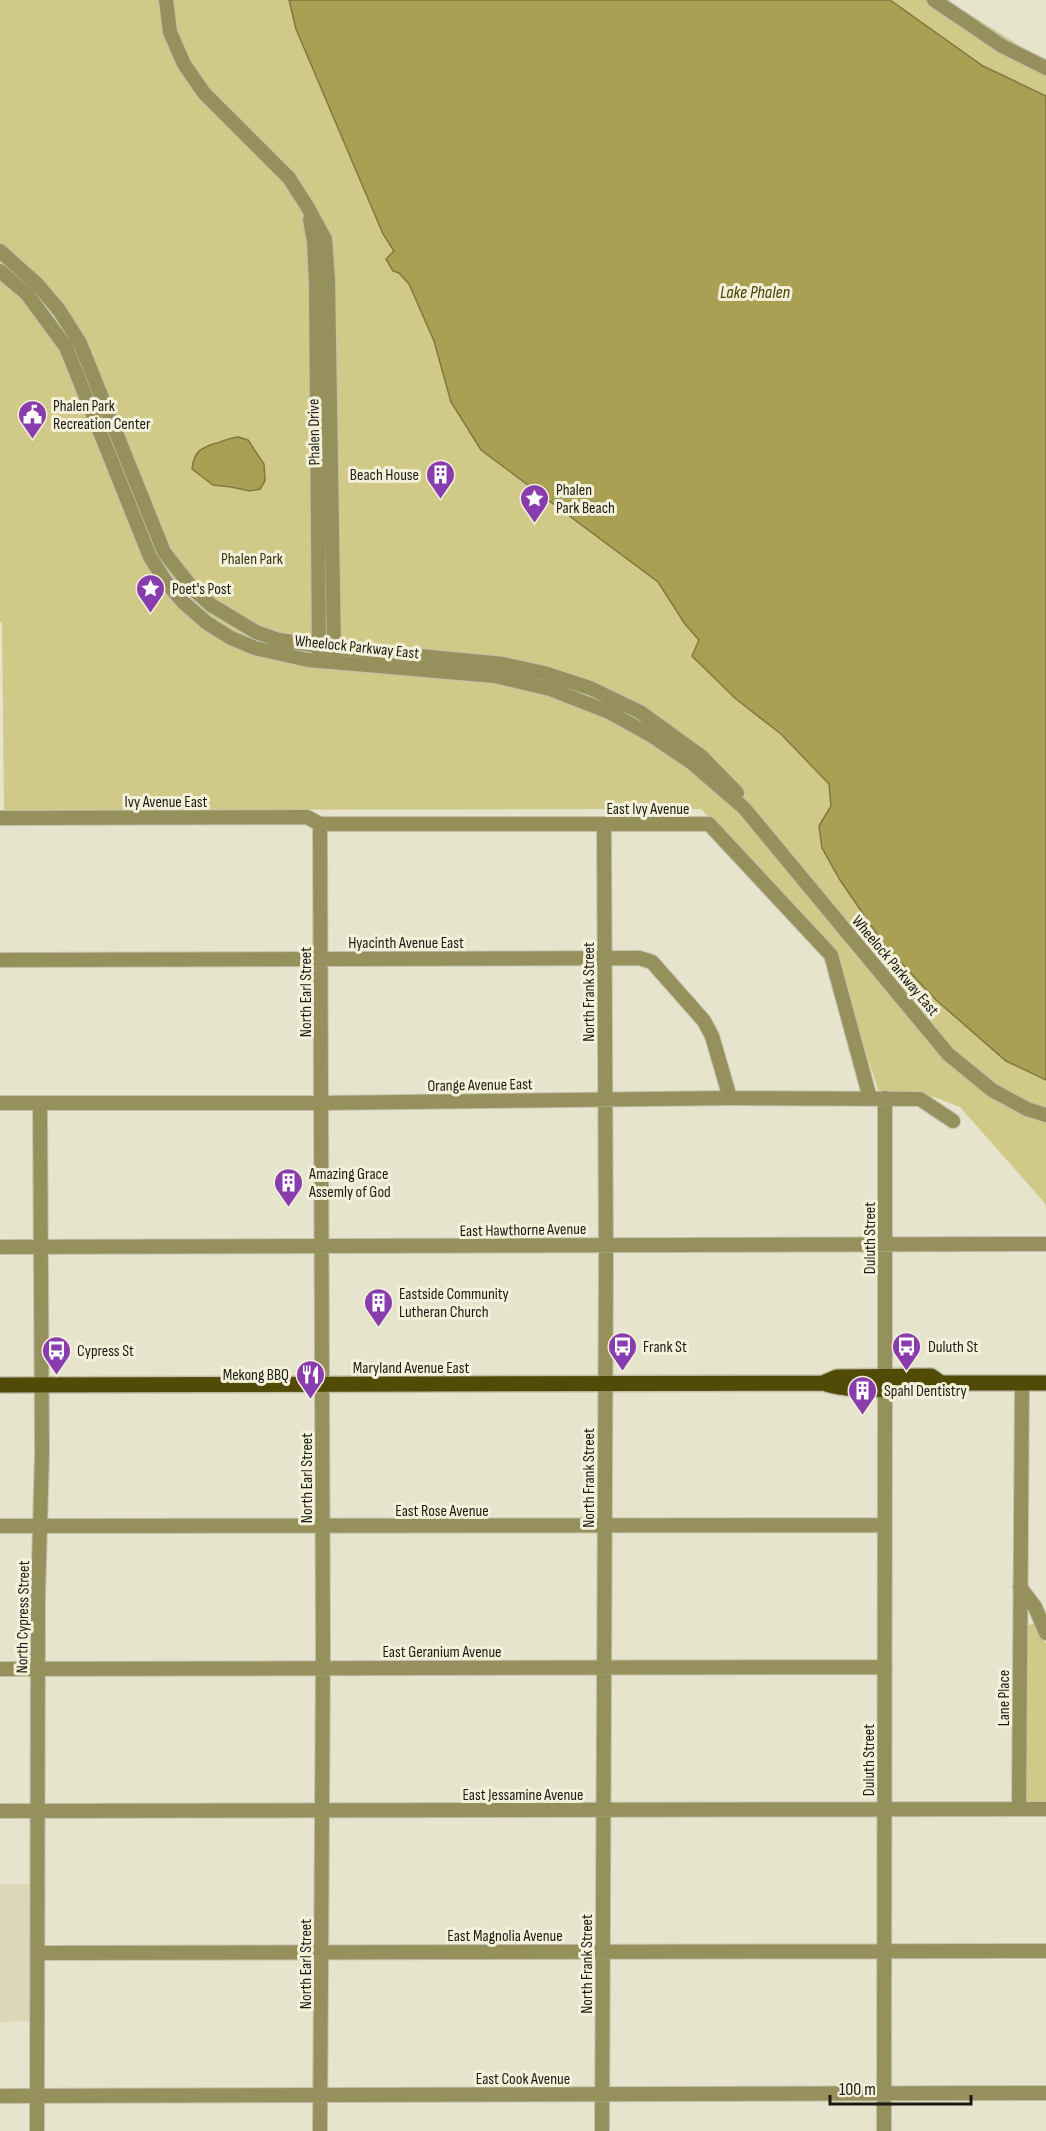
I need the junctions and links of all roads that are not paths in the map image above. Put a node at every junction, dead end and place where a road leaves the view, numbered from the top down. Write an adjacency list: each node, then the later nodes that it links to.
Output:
1 (166, 0): 4 (street, Phalen Drive)
2 (934, 0): 3 (street)
3 (1046, 68)
4 (307, 206): 7 (street, Phalen Drive); 8 (street, Phalen Drive)
5 (0, 251): 7 (street, Wheelock Parkway East)
6 (0, 271): 9 (street, Wheelock Parkway East)
7 (319, 646): 8 (street, Wheelock Parkway East); 9 (street, Phalen Drive)
8 (334, 648): 10 (street, Phalen Drive); 11 (street, Wheelock Parkway East)
9 (319, 661): 10 (street, Wheelock Parkway East)
10 (334, 663): 11 (street, Wheelock Parkway East)
11 (744, 808): 25 (street, Wheelock Parkway East)
12 (0, 818): 13 (street, Ivy Avenue East)
13 (326, 824): 14 (street, East Ivy Avenue); 15 (street, North Earl Street)
14 (604, 824): 16 (street, North Frank Street); 20 (street, East Ivy Avenue)
15 (321, 958): 16 (street, Hyacinth Avenue East); 17 (street, Hyacinth Avenue East); 22 (street, North Earl Street)
16 (604, 958): 18 (street, North Frank Street); 19 (street, Hyacinth Avenue East)
17 (0, 960)
18 (605, 1098): 19 (street, Orange Avenue East); 22 (street, Orange Avenue East); 29 (street, North Frank Street)
19 (730, 1098): 20 (street, Orange Avenue East)
20 (870, 1098): 21 (street, Orange Avenue East)
21 (885, 1098): 26 (street, Orange Avenue East); 27 (street, Duluth Street)
22 (322, 1102): 24 (street, Orange Avenue East); 32 (street, North Earl Street)
23 (0, 1103): 24 (street, Orange Avenue East)
24 (40, 1103): 31 (street, North Cypress Street)
25 (1046, 1115)
26 (953, 1121)
27 (885, 1244): 28 (street, East Hawthorne Avenue); 29 (street, East Hawthorne Avenue); 33 (street, Duluth Street)
28 (1046, 1244)
29 (606, 1245): 32 (street, East Hawthorne Avenue); 36 (street, North Frank Street)
30 (0, 1247): 31 (street, East Hawthorne Avenue)
31 (41, 1247): 32 (street, East Hawthorne Avenue); 38 (street, North Cypress Street)
32 (323, 1247): 39 (street, North Earl Street)
33 (885, 1382): 34 (main road, Maryland Avenue East); 36 (main road, Maryland Avenue East); 40 (street, Duluth Street)
34 (1022, 1383): 35 (main road, Maryland Avenue East); 45 (street, Lane Place)
35 (1046, 1383)
36 (605, 1384): 39 (main road, Maryland Avenue East); 43 (street, North Frank Street)
37 (0, 1385): 38 (main road, Maryland Avenue East)
38 (41, 1385): 39 (main road, Maryland Avenue East); 42 (street, North Cypress Street)
39 (323, 1385): 44 (street, North Earl Street)
40 (885, 1525): 43 (street, East Rose Avenue); 47 (street, Duluth Street)
41 (0, 1526): 42 (street, East Rose Avenue)
42 (40, 1526): 44 (street, East Rose Avenue); 51 (street, North Cypress Street)
43 (605, 1526): 44 (street, East Rose Avenue); 49 (street, North Frank Street)
44 (323, 1527): 48 (street, North Earl Street)
45 (1020, 1587): 46 (street); 52 (street, Lane Place)
46 (1046, 1633)
47 (885, 1667): 49 (street, East Geranium Avenue); 55 (street, Duluth Street)
48 (323, 1668): 49 (street, East Geranium Avenue); 51 (street, East Geranium Avenue); 58 (street, North Earl Street)
49 (604, 1668): 54 (street, North Frank Street)
50 (0, 1669): 51 (street, East Geranium Avenue)
51 (38, 1669): 57 (street, North Cypress Street)
52 (1019, 1809): 53 (street, East Jessamine Avenue); 55 (street, East Jessamine Avenue)
53 (1046, 1809)
54 (603, 1810): 55 (street, East Jessamine Avenue); 58 (street, East Jessamine Avenue); 62 (street, North Frank Street)
55 (884, 1810): 59 (street, Duluth Street)
56 (0, 1811): 57 (street, East Jessamine Avenue)
57 (37, 1811): 58 (street, East Jessamine Avenue); 63 (street, North Cypress Street)
58 (322, 1811): 61 (street, North Earl Street)
59 (884, 1951): 60 (street, East Magnolia Avenue); 62 (street, East Magnolia Avenue); 66 (street, Duluth Street)
60 (1046, 1951)
61 (321, 1952): 62 (street, East Magnolia Avenue); 63 (street, East Magnolia Avenue); 67 (street, North Earl Street)
62 (603, 1952): 65 (street, North Frank Street)
63 (37, 1953): 69 (street, North Cypress Street)
64 (1046, 2093): 66 (street, East Cook Avenue)
65 (602, 2094): 66 (street, East Cook Avenue); 67 (street, East Cook Avenue); 72 (street, North Frank Street)
66 (884, 2094): 73 (street, Duluth Street)
67 (320, 2095): 69 (street, East Cook Avenue); 71 (street, North Earl Street)
68 (0, 2096): 69 (street, East Cook Avenue)
69 (37, 2096): 70 (street, North Cypress Street)
70 (37, 2131)
71 (320, 2131)
72 (602, 2131)
73 (884, 2131)

